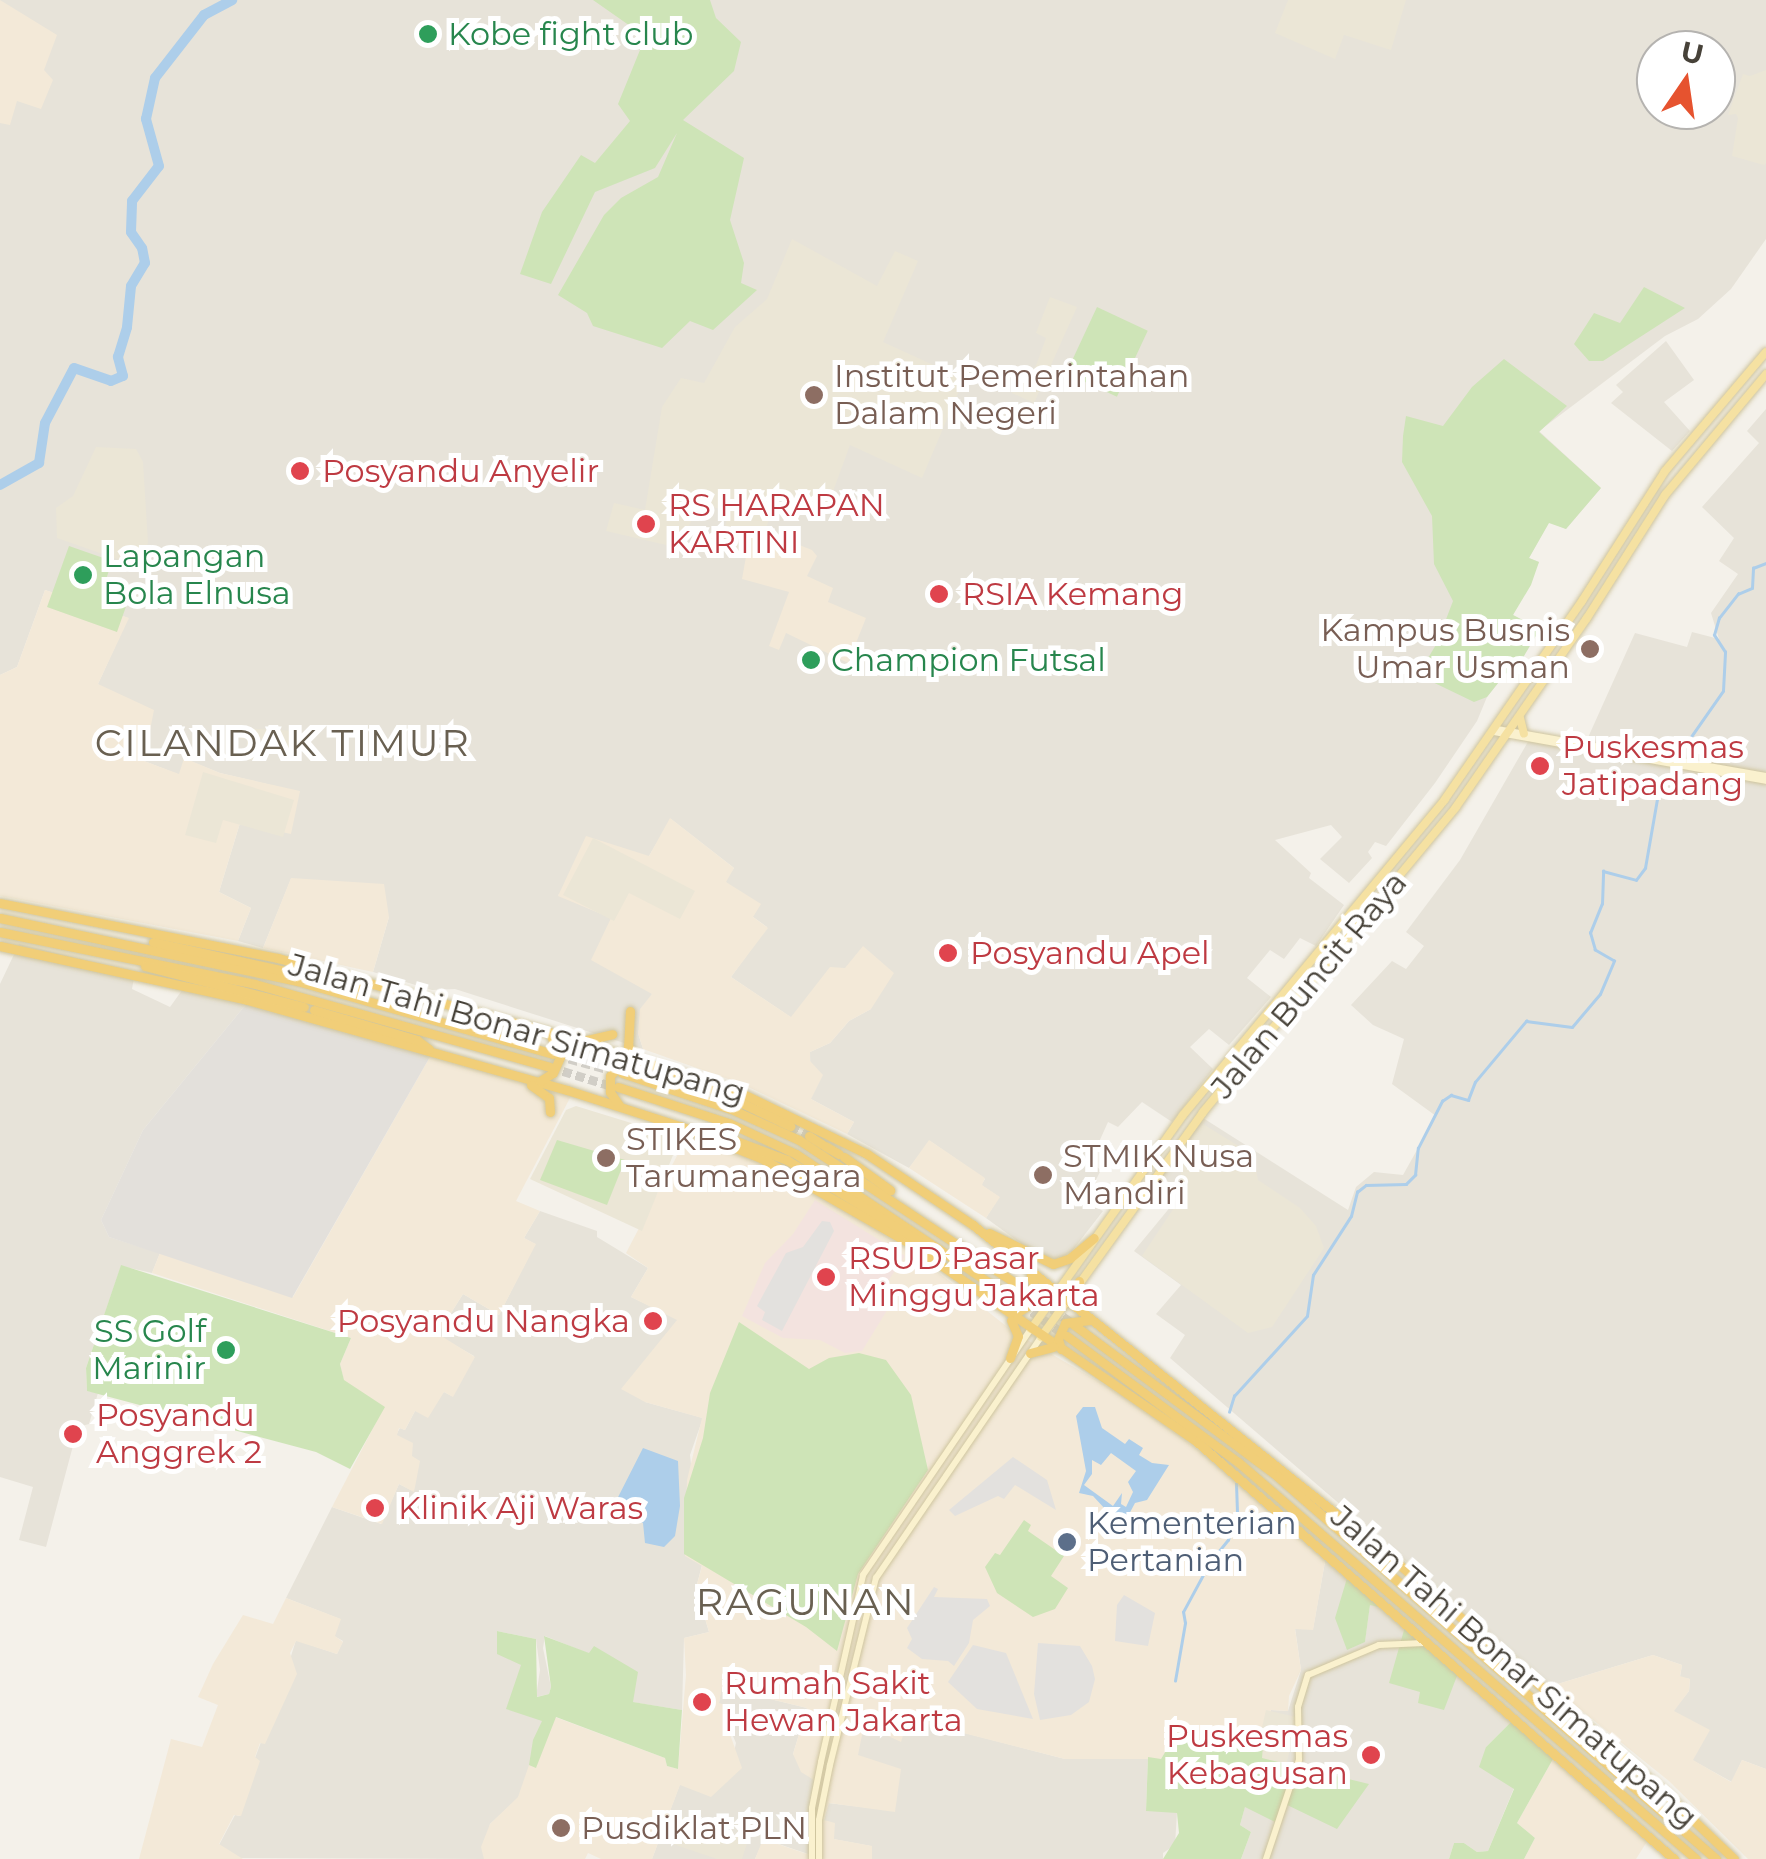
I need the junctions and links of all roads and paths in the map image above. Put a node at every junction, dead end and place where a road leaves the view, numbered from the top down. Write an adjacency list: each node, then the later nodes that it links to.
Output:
1 (1766, 352): 4 (main road, Jalan Buncit Raya)
2 (1766, 374): 3 (main road, Jalan Buncit Raya)
3 (1521, 714): 5 (main road, Jalan Buncit Raya); 5 (main road)
4 (1495, 730): 5 (main road); 34 (main road, Jalan Buncit Raya)
5 (1511, 736): 6 (main road); 37 (main road, Jalan Buncit Raya)
6 (1766, 779)
7 (0, 903): 13 (highway, Jalan Tahi Bonar Simatupang)
8 (0, 918): 10 (highway)
9 (0, 932): 11 (highway)
10 (76, 933): 13 (highway); 19 (highway)
11 (56, 943): 18 (highway); 22 (highway)
12 (0, 946): 18 (highway, Jalan Tahi Bonar Simatupang)
13 (405, 996): 15 (highway, Jalan Tahi Bonar Simatupang)
14 (630, 1011): 20 (highway)
15 (548, 1032): 17 (highway, Jalan Tahi Bonar Simatupang); 26 (highway)
16 (612, 1034): 17 (highway)
17 (575, 1040): 20 (highway, Jalan Tahi Bonar Simatupang)
18 (433, 1052): 25 (highway, Jalan Tahi Bonar Simatupang)
19 (553, 1054)
20 (637, 1060): 21 (highway, Jalan Tahi Bonar Simatupang)
21 (650, 1064): 24 (highway, Jalan Tahi Bonar Simatupang); 28 (highway)
22 (550, 1067)
23 (622, 1074): 35 (highway)
24 (686, 1075): 31 (highway); 33 (highway, Jalan Tahi Bonar Simatupang)
25 (515, 1076): 26 (highway, Jalan Tahi Bonar Simatupang); 29 (highway)
26 (538, 1082): 28 (highway, Jalan Tahi Bonar Simatupang)
27 (618, 1087): 38 (highway)
28 (620, 1107): 30 (highway, Jalan Tahi Bonar Simatupang)
29 (550, 1112)
30 (680, 1126): 38 (highway); 43 (highway, Jalan Tahi Bonar Simatupang)
31 (790, 1126)
32 (809, 1136): 35 (highway)
33 (973, 1225): 34 (highway); 36 (highway, Jalan Tahi Bonar Simatupang)
34 (1094, 1238): 40 (main road, Jalan Buncit Raya)
35 (979, 1258): 39 (highway)
36 (1030, 1274): 40 (highway, Jalan Tahi Bonar Simatupang); 43 (highway)
37 (1080, 1281): 41 (main road, Jalan Buncit Raya); 44 (highway)
38 (996, 1287): 42 (highway)
39 (1030, 1293)
40 (1056, 1293): 41 (highway, Jalan Tahi Bonar Simatupang); 47 (main road, Jalan Buncit Raya)
41 (1066, 1300): 44 (highway, Jalan Tahi Bonar Simatupang); 49 (main road, Jalan Buncit Raya)
42 (1021, 1304)
43 (1004, 1310): 47 (highway, Jalan Tahi Bonar Simatupang); 53 (highway)
44 (1080, 1311): 45 (highway, Jalan Tahi Bonar Simatupang)
45 (1093, 1320): 52 (highway); 64 (highway, Jalan Tahi Bonar Simatupang)
46 (1074, 1325): 54 (highway)
47 (1031, 1330): 49 (highway, Jalan Tahi Bonar Simatupang); 53 (main road)
48 (1066, 1336): 55 (highway)
49 (1041, 1337): 50 (highway, Jalan Tahi Bonar Simatupang); 51 (main road)
50 (1056, 1347): 51 (highway); 52 (highway, Jalan Tahi Bonar Simatupang)
51 (1030, 1353): 59 (main road)
52 (1066, 1354): 56 (highway, Jalan Tahi Bonar Simatupang)
53 (1010, 1358): 59 (main road)
54 (1247, 1452): 55 (highway); 63 (highway)
55 (1238, 1462): 62 (highway)
56 (1394, 1612): 57 (main road); 58 (highway, Jalan Tahi Bonar Simatupang)
57 (1400, 1643): 58 (main road); 60 (main road)
58 (1428, 1643): 61 (highway, Jalan Tahi Bonar Simatupang)
59 (816, 1859)
60 (1266, 1859)
61 (1674, 1859)
62 (1696, 1859)
63 (1716, 1859)
64 (1734, 1859)

